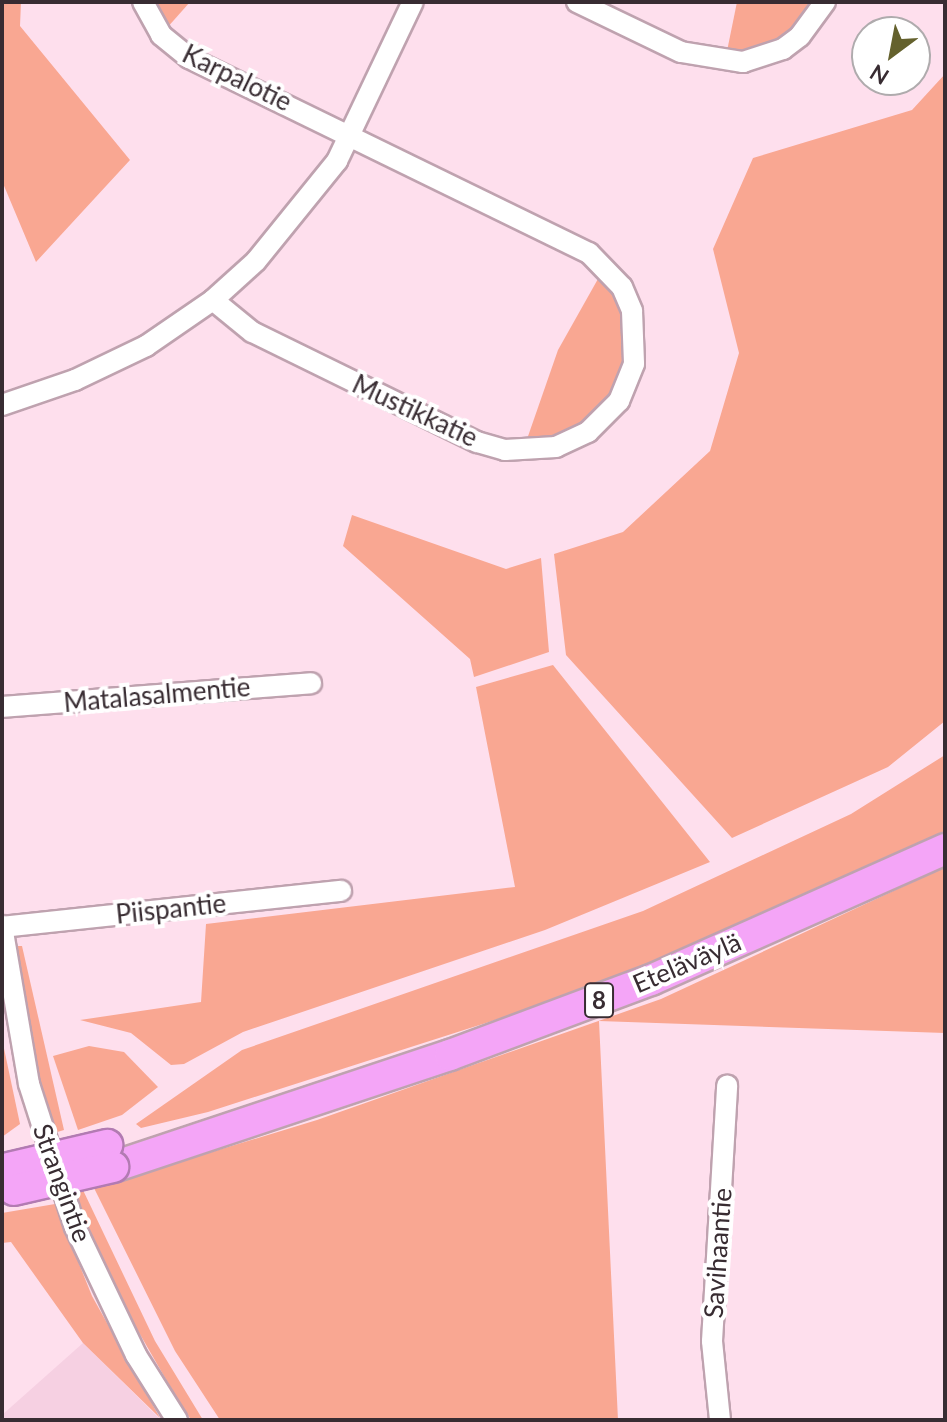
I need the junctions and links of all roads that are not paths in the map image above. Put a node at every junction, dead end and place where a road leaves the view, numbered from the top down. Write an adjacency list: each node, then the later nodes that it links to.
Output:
1 (143, 2): 5 (street, Karpalotie)
2 (413, 2): 5 (street)
3 (577, 2): 4 (street)
4 (825, 2)
5 (350, 133): 6 (street); 6 (street, Mustikkatie)
6 (213, 300): 7 (street)
7 (2, 405)
8 (311, 683): 9 (street, Matalasalmentie)
9 (2, 707)
10 (945, 849): 14 (highway, Eteläväylä / 8, bridge)
11 (341, 891): 12 (street, Piispantie)
12 (2, 926): 15 (street, Strangintie)
13 (727, 1085): 16 (street, Savihaantie)
14 (7, 1180)
15 (177, 1420)
16 (720, 1420)

